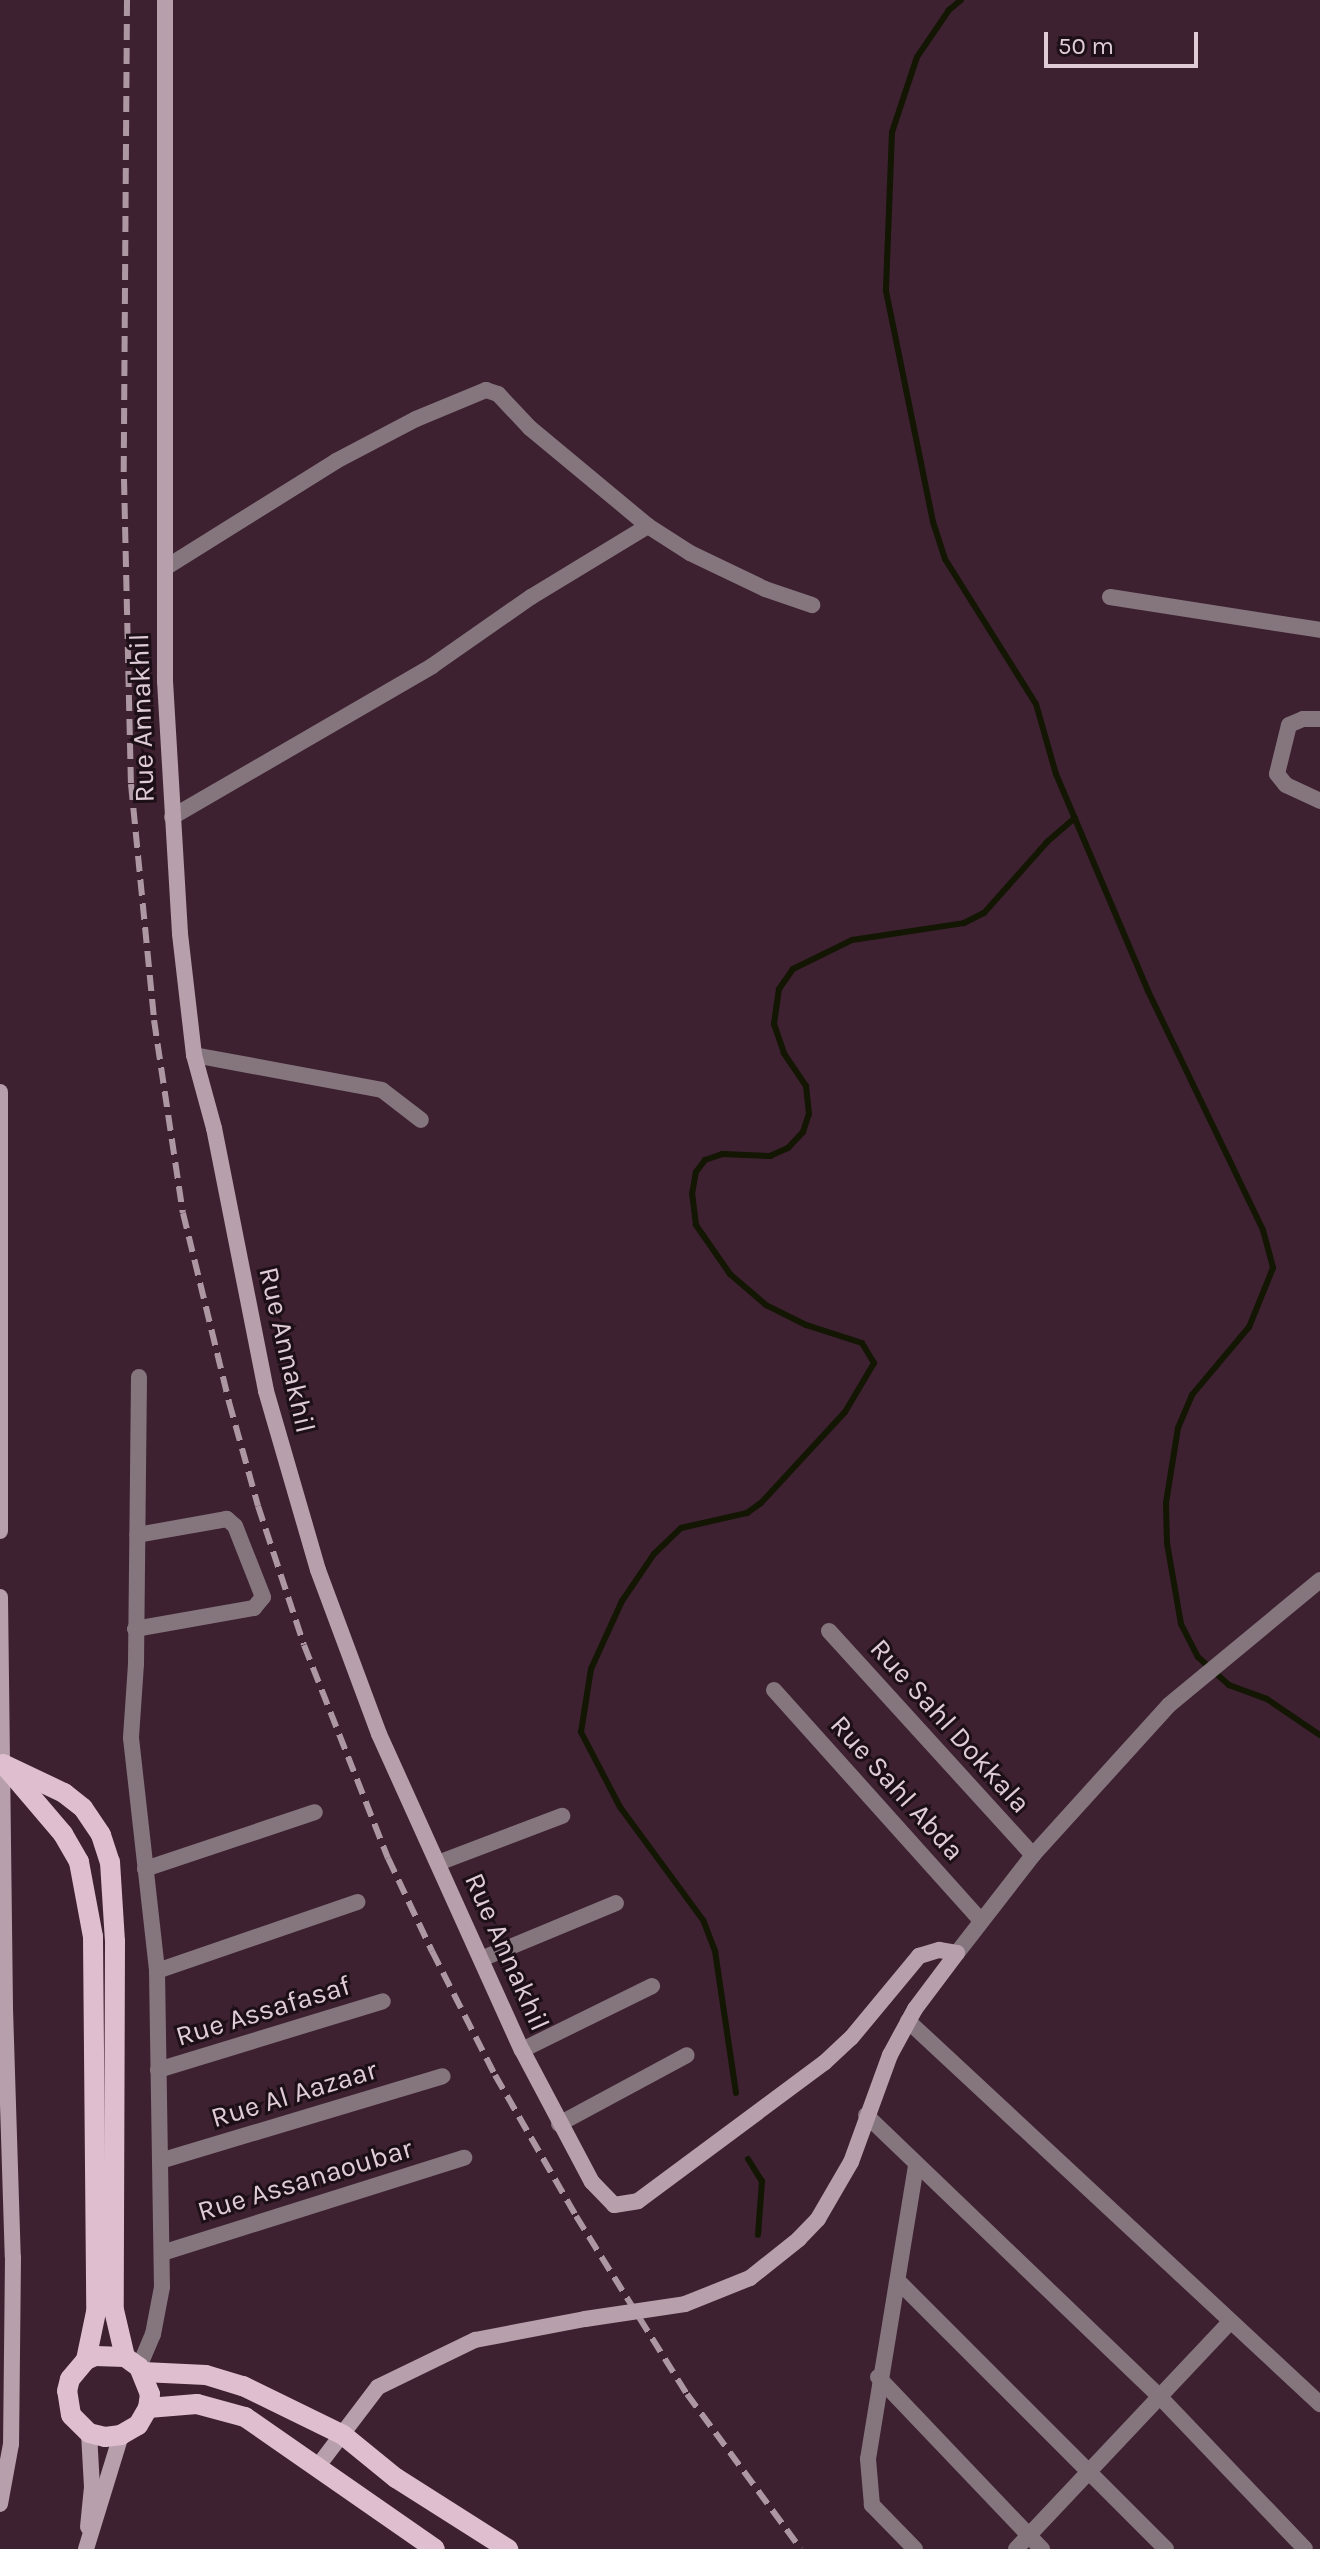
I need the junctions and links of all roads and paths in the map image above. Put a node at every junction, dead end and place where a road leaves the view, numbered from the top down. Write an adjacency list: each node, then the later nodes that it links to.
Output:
1 (165, 0): 3 (street, Rue Annakhil)
2 (648, 526): 3 (street); 5 (street); 9 (street)
3 (165, 568): 9 (street, Rue Annakhil)
4 (1110, 597): 6 (street)
5 (812, 605)
6 (1320, 630)
7 (1320, 719): 8 (street)
8 (1320, 801)
9 (172, 817): 10 (street, Rue Annakhil)
10 (194, 1055): 12 (street); 26 (street, Rue Annakhil)
11 (0, 1092): 13 (street)
12 (421, 1120)
13 (0, 1236): 15 (street)
14 (139, 1377): 16 (street)
15 (0, 1531)
16 (137, 1535): 19 (street); 19 (street)
17 (1320, 1580): 25 (street)
18 (0, 1597): 22 (street)
19 (135, 1629): 27 (street)
20 (829, 1631): 25 (street, Rue Sahl Dokkala)
21 (774, 1690): 30 (street, Rue Sahl Abda)
22 (1, 1763): 36 (street); 51 (main road); 52 (main road)
23 (315, 1812): 27 (street)
24 (562, 1816): 26 (street)
25 (1033, 1855): 30 (street)
26 (438, 1863): 32 (street, Rue Annakhil)
27 (145, 1869): 33 (street)
28 (357, 1902): 33 (street)
29 (616, 1903): 32 (street)
30 (981, 1921): 31 (street)
31 (957, 1953): 37 (street); 43 (street, Rue Annakhil)
32 (481, 1959): 38 (street, Rue Annakhil)
33 (157, 1971): 40 (street)
34 (652, 1986): 38 (street)
35 (383, 2001): 40 (street, Rue Assafasaf)
36 (3, 2008): 47 (street)
37 (908, 2021): 42 (street); 50 (street)
38 (522, 2050): 43 (street, Rue Annakhil)
39 (687, 2055): 43 (street)
40 (158, 2070): 45 (street)
41 (443, 2076): 45 (street, Rue Al Aazaar)
42 (866, 2115): 46 (street); 59 (street, bridge)
43 (559, 2124)
44 (464, 2158): 48 (street, Rue Assanaoubar)
45 (160, 2161): 48 (street)
46 (916, 2165): 49 (street); 54 (street)
47 (6, 2215): 62 (street)
48 (162, 2253): 52 (street)
49 (898, 2281): 53 (street); 61 (street)
50 (1231, 2321): 54 (street); 55 (street)
51 (86, 2360): 52 (main road); 57 (main road)
52 (136, 2366): 56 (main road); 59 (main road)
53 (878, 2377): 63 (street); 67 (street)
54 (1159, 2396): 61 (street); 71 (street)
55 (1320, 2404)
56 (148, 2408): 58 (main road); 60 (main road)
57 (89, 2433): 58 (main road); 64 (street)
58 (121, 2435): 64 (street)
59 (343, 2435): 60 (street); 66 (main road)
60 (318, 2466): 65 (main road)
61 (1090, 2470): 63 (street); 70 (street)
62 (0, 2504)
63 (1028, 2535): 68 (street); 69 (street)
64 (86, 2549)
65 (435, 2549)
66 (508, 2549)
67 (915, 2549)
68 (1016, 2549)
69 (1042, 2549)
70 (1166, 2549)
71 (1305, 2549)

